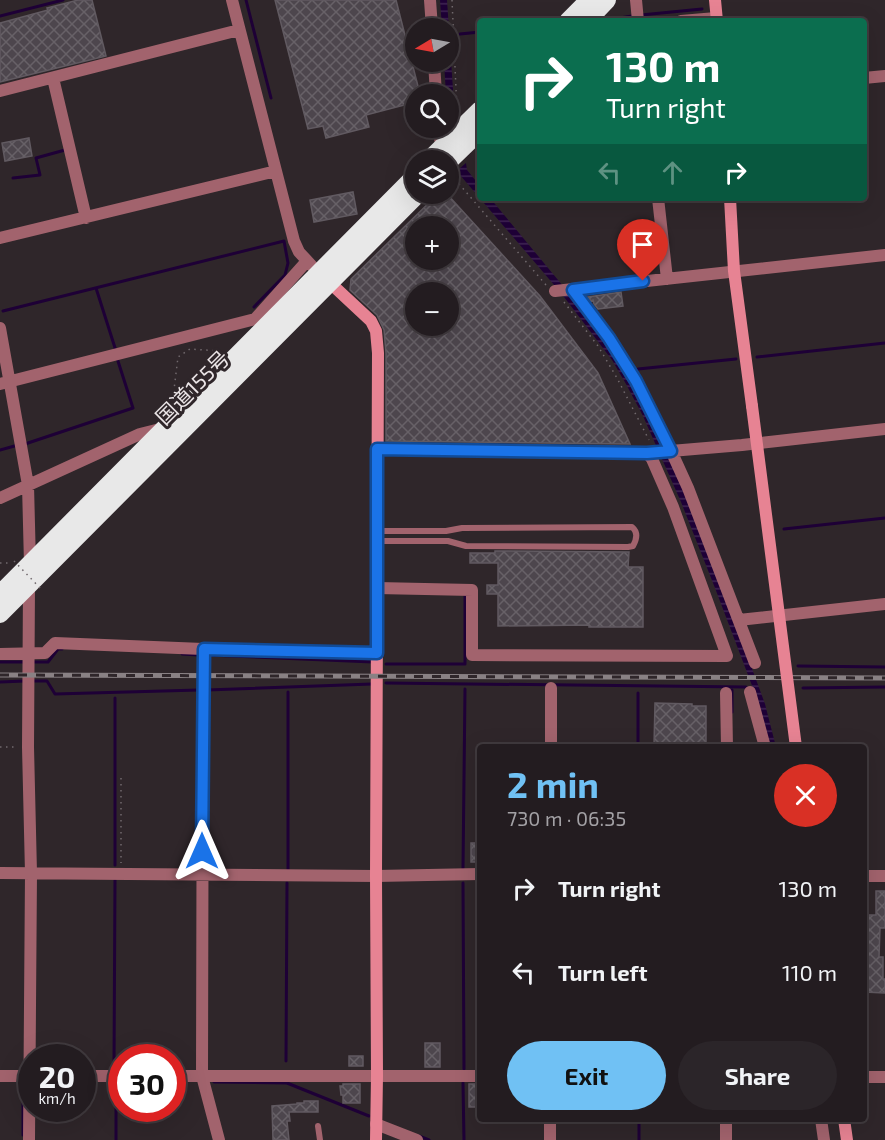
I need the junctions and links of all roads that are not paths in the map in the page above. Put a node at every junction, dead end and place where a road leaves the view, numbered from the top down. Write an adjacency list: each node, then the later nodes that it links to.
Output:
1 (231, 0): 12 (street)
2 (430, 0): 7 (street)
3 (589, 0): 8 (highway)
4 (608, 0): 9 (highway)
5 (636, 0): 10 (street)
6 (715, 0): 11 (street)
7 (431, 18)
8 (571, 18)
9 (590, 18)
10 (638, 18)
11 (716, 18)
12 (239, 30): 14 (street); 21 (street)
13 (885, 76): 15 (street)
14 (53, 78): 16 (street); 26 (street)
15 (867, 78)
16 (0, 91)
17 (477, 113): 19 (highway)
18 (477, 133): 20 (highway)
19 (449, 150)
20 (456, 150)
21 (276, 171): 26 (street); 30 (street)
22 (405, 186): 30 (highway, 国道155号)
23 (658, 201): 31 (street)
24 (730, 201): 29 (street)
25 (405, 204): 30 (highway, 国道155号)
26 (86, 218): 27 (street)
27 (0, 238)
28 (885, 255): 29 (street)
29 (734, 271): 31 (street); 60 (street, bridge)
30 (319, 272): 33 (street); 34 (highway, 国道155号); 36 (street); 43 (highway, 国道155号)
31 (667, 279): 37 (street)
32 (0, 328): 33 (street)
33 (5, 383): 39 (street)
34 (165, 427): 39 (street); 42 (highway, 国道155号)
35 (885, 429): 37 (street)
36 (377, 449): 38 (street); 41 (street)
37 (671, 451): 38 (street); 48 (street)
38 (647, 453): 44 (street)
39 (28, 485): 40 (street); 42 (street)
40 (0, 498)
41 (377, 536): 41 (lane); 44 (street)
42 (22, 563): 45 (highway, 国道155号)
43 (36, 587): 47 (highway, 国道155号); 52 (street)
44 (377, 588): 50 (street)
45 (0, 594)
46 (885, 604): 48 (street)
47 (0, 614)
48 (739, 620): 53 (street)
49 (204, 649): 50 (street); 52 (street); 63 (street)
50 (377, 653): 65 (street)
51 (0, 654): 52 (street)
52 (28, 654): 62 (street)
53 (755, 663)
54 (551, 688): 57 (street)
55 (750, 692): 59 (street)
56 (726, 693): 58 (street)
57 (551, 744)
58 (727, 744)
59 (764, 744)
60 (796, 744)
61 (0, 873): 62 (street)
62 (31, 873): 63 (street); 68 (street)
63 (202, 873): 65 (street); 72 (street)
64 (477, 874): 65 (street)
65 (376, 876): 73 (street)
66 (867, 876): 67 (street)
67 (885, 876)
68 (31, 1044)
69 (0, 1076): 70 (street)
70 (18, 1076)
71 (186, 1076): 72 (street)
72 (202, 1076): 73 (street); 85 (street)
73 (378, 1076): 74 (street); 82 (street)
74 (477, 1076)
75 (867, 1077): 76 (street)
76 (885, 1077)
77 (30, 1122): 84 (street)
78 (550, 1122): 89 (street)
79 (726, 1122): 90 (street)
80 (821, 1122): 91 (street)
81 (845, 1122): 92 (street)
82 (376, 1125): 87 (street); 88 (street)
83 (318, 1126): 86 (lane)
84 (29, 1140)
85 (219, 1140)
86 (320, 1140)
87 (376, 1140)
88 (417, 1140)
89 (550, 1140)
90 (726, 1140)
91 (824, 1140)
92 (848, 1140)

